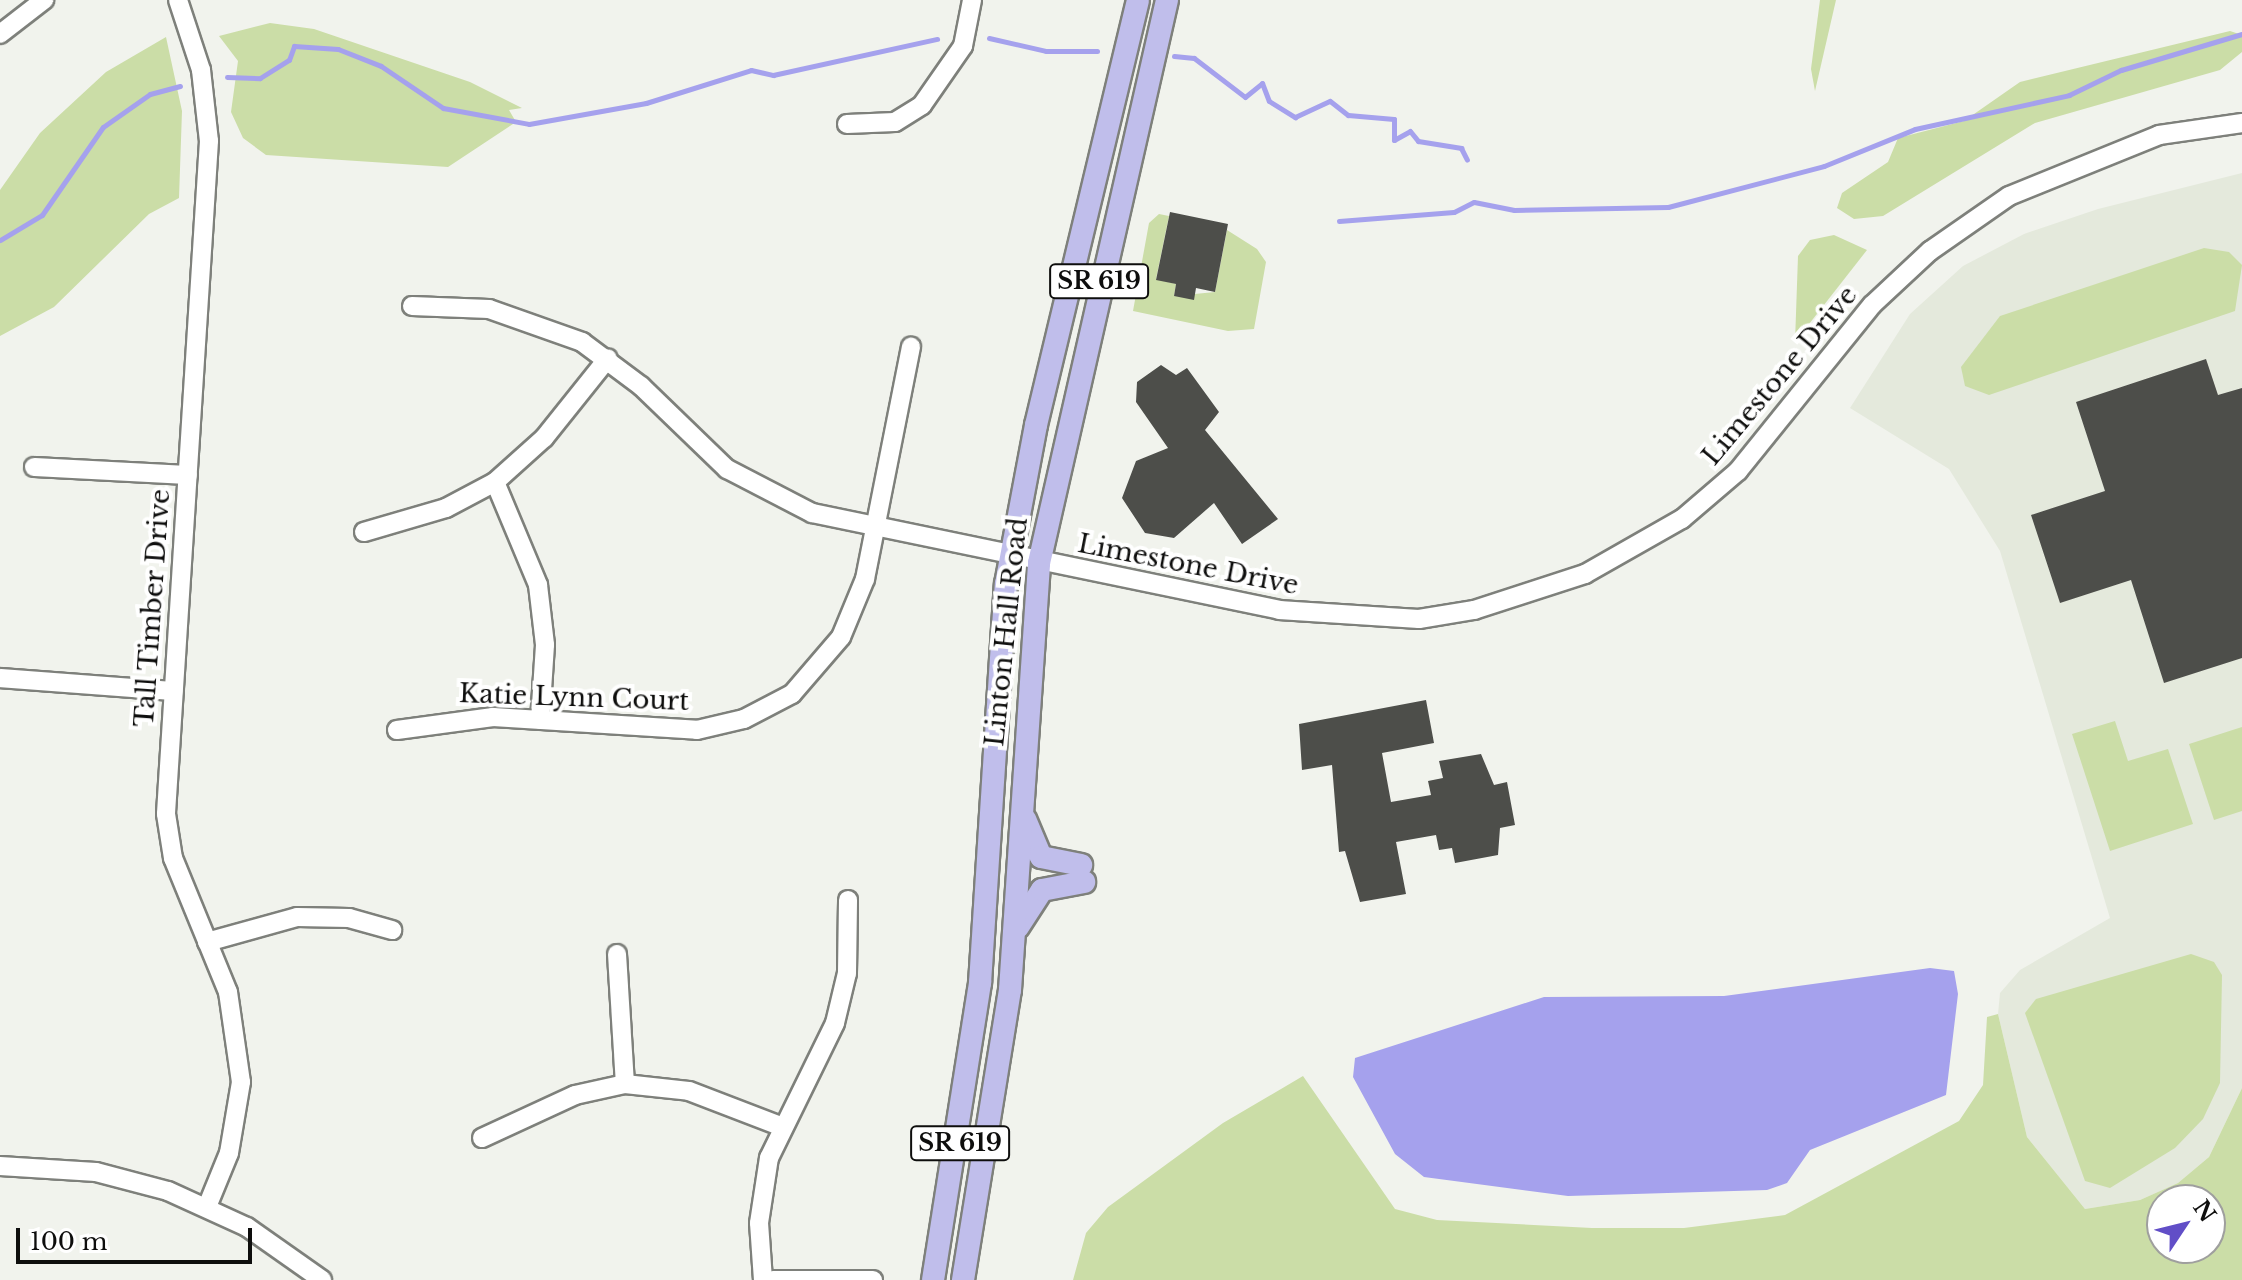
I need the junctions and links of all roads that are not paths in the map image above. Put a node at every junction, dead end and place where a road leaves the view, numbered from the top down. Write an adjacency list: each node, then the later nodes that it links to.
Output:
1 (44, 0): 6 (street)
2 (178, 0): 13 (street, Tall Timber Drive)
3 (972, 0): 8 (street)
4 (1138, 0): 17 (main road, Linton Hall Road / SR 619)
5 (1167, 0): 18 (main road, Linton Hall Road / SR 619)
6 (0, 34)
7 (2242, 123): 18 (street, Limestone Drive)
8 (847, 124)
9 (412, 306): 11 (street, Limestone Drive)
10 (911, 346): 15 (street, Katie Lynn Court)
11 (608, 358): 14 (street); 15 (street, Limestone Drive)
12 (34, 467): 13 (street)
13 (188, 475): 20 (street, Tall Timber Drive)
14 (495, 482): 16 (street); 21 (street)
15 (876, 528): 17 (street, Limestone Drive); 21 (street, Katie Lynn Court)
16 (364, 532)
17 (1011, 558): 18 (street, Limestone Drive); 38 (main road, Linton Hall Road / SR 619)
18 (1039, 563): 23 (main road, Linton Hall Road / SR 619)
19 (0, 678): 20 (street)
20 (174, 691): 27 (street, Tall Timber Drive)
21 (540, 720): 22 (street, Katie Lynn Court)
22 (397, 730)
23 (1020, 804): 26 (main road, Linton Hall Road / SR 619); 26 (main road)
24 (848, 900): 30 (street)
25 (392, 930): 27 (street)
26 (1013, 939): 39 (main road, Linton Hall Road / SR 619)
27 (207, 942): 33 (street, Tall Timber Drive)
28 (617, 954): 29 (street)
29 (625, 1084): 30 (street); 31 (street)
30 (780, 1126): 35 (street)
31 (482, 1138)
32 (0, 1166): 33 (street)
33 (207, 1207): 34 (street)
34 (322, 1280)
35 (763, 1280)
36 (773, 1280): 37 (street)
37 (873, 1280)
38 (933, 1280)
39 (963, 1280)

